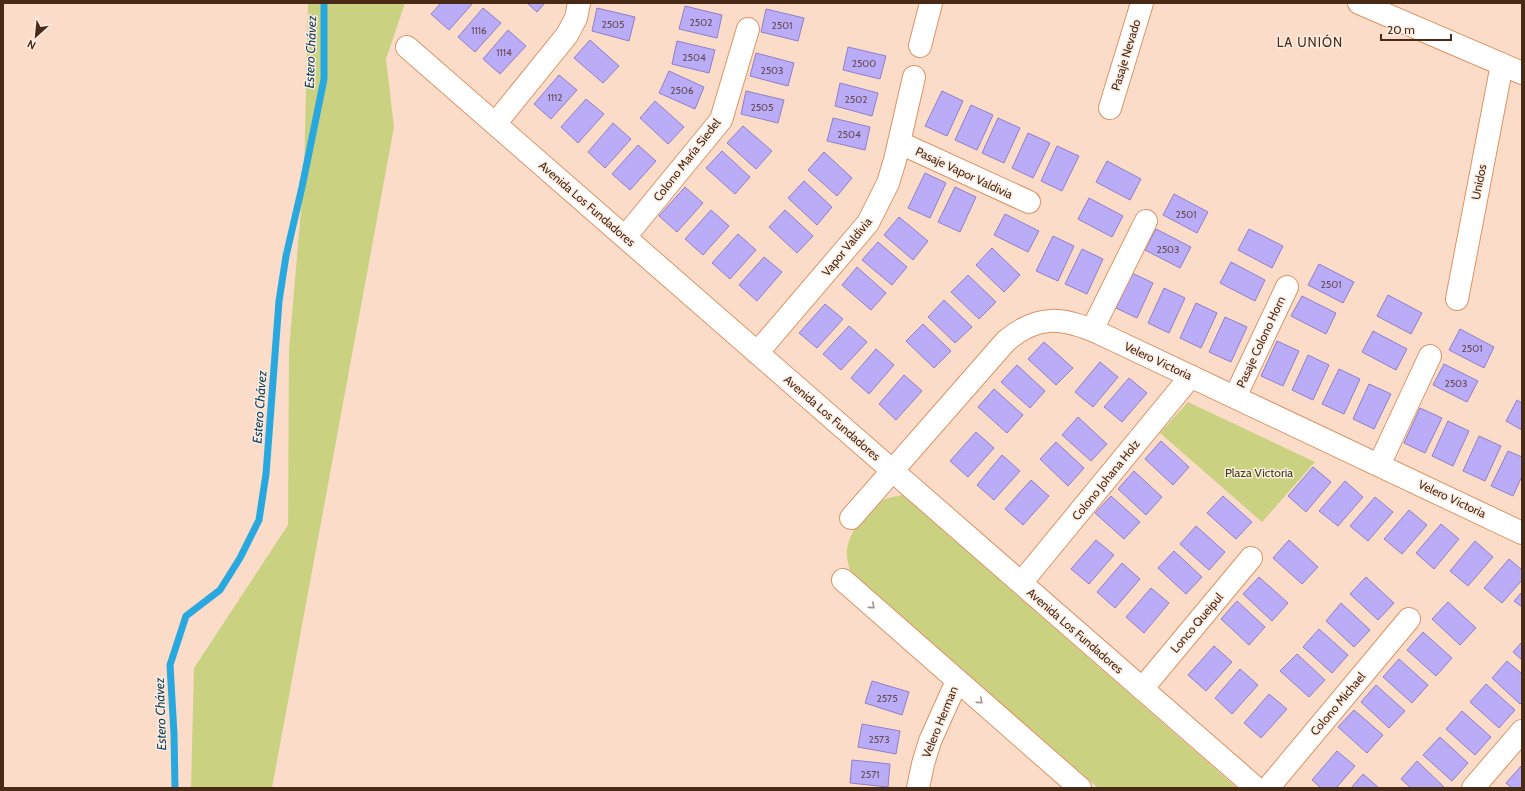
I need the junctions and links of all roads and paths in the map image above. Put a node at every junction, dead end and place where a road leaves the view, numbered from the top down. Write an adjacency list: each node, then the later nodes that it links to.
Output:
1 (579, 3): 12 (street)
2 (931, 3): 6 (street)
3 (1142, 3): 11 (street, Pasaje Nevado)
4 (1359, 3): 8 (street)
5 (748, 29): 16 (street, Colono María Siedel)
6 (920, 46)
7 (407, 47): 12 (street, Avenida Los Fundadores)
8 (1502, 64): 9 (street); 18 (street, Unidos)
9 (1522, 73)
10 (914, 77): 13 (street, Vapor Valdivia)
11 (1110, 108)
12 (495, 124): 16 (street, Avenida Los Fundadores)
13 (900, 143): 14 (street, Pasaje Vapor Valdivia); 20 (street, Vapor Valdivia)
14 (1029, 202)
15 (1146, 221): 19 (street)
16 (625, 237): 20 (street, Avenida Los Fundadores)
17 (1287, 288): 23 (street, Pasaje Colono Horn)
18 (1457, 300)
19 (1092, 330): 22 (street, Velero Victoria); 25 (street, Velero Victoria)
20 (757, 352): 25 (street, Avenida Los Fundadores)
21 (1430, 356): 24 (street)
22 (1191, 376): 23 (street, Velero Victoria); 30 (street, Colono Johana Holz)
23 (1235, 397): 24 (street, Velero Victoria)
24 (1379, 465): 27 (street, Velero Victoria)
25 (893, 471): 26 (street, Velero Victoria); 30 (street, Avenida Los Fundadores)
26 (851, 518)
27 (1521, 530)
28 (1251, 558): 33 (street, Lonco Queipul)
29 (843, 580): 32 (street, one-way to 32)
30 (1021, 583): 33 (street, Avenida Los Fundadores)
31 (1409, 619): 38 (street, Colono Michael)
32 (957, 680): 35 (street, Velero Herman); 36 (street, one-way to 36)
33 (1142, 689): 37 (street, Avenida Los Fundadores)
34 (1522, 731): 39 (street)
35 (918, 788)
36 (1080, 788)
37 (1256, 788)
38 (1268, 788)
39 (1474, 788)

